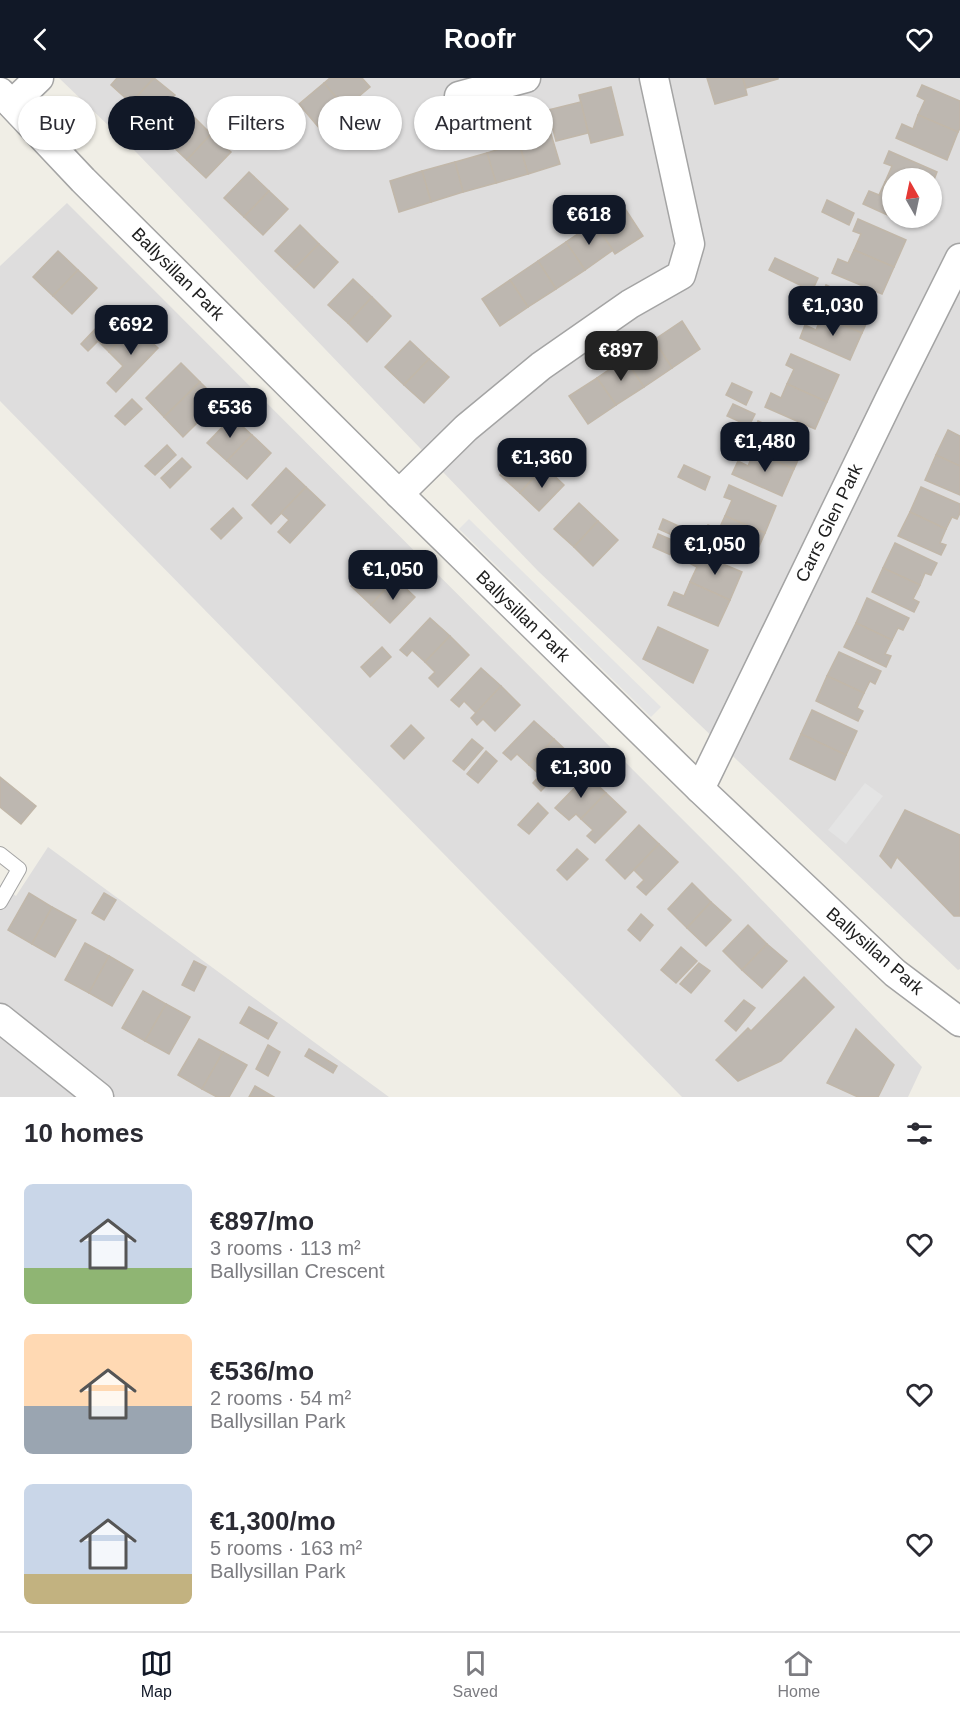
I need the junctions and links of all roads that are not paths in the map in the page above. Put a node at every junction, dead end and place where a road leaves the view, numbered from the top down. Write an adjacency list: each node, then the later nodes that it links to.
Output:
1 (39, 78): 5 (street)
2 (526, 78): 4 (street)
3 (654, 78): 7 (street)
4 (459, 96)
5 (6, 98): 7 (street, Ballysillan Park)
6 (960, 258): 8 (street, Carrs Glen Park)
7 (399, 494): 8 (street, Ballysillan Park)
8 (700, 789): 12 (street, Ballysillan Park)
9 (0, 854): 10 (lane)
10 (0, 902)
11 (0, 1018): 13 (street)
12 (960, 1022)
13 (99, 1097)

